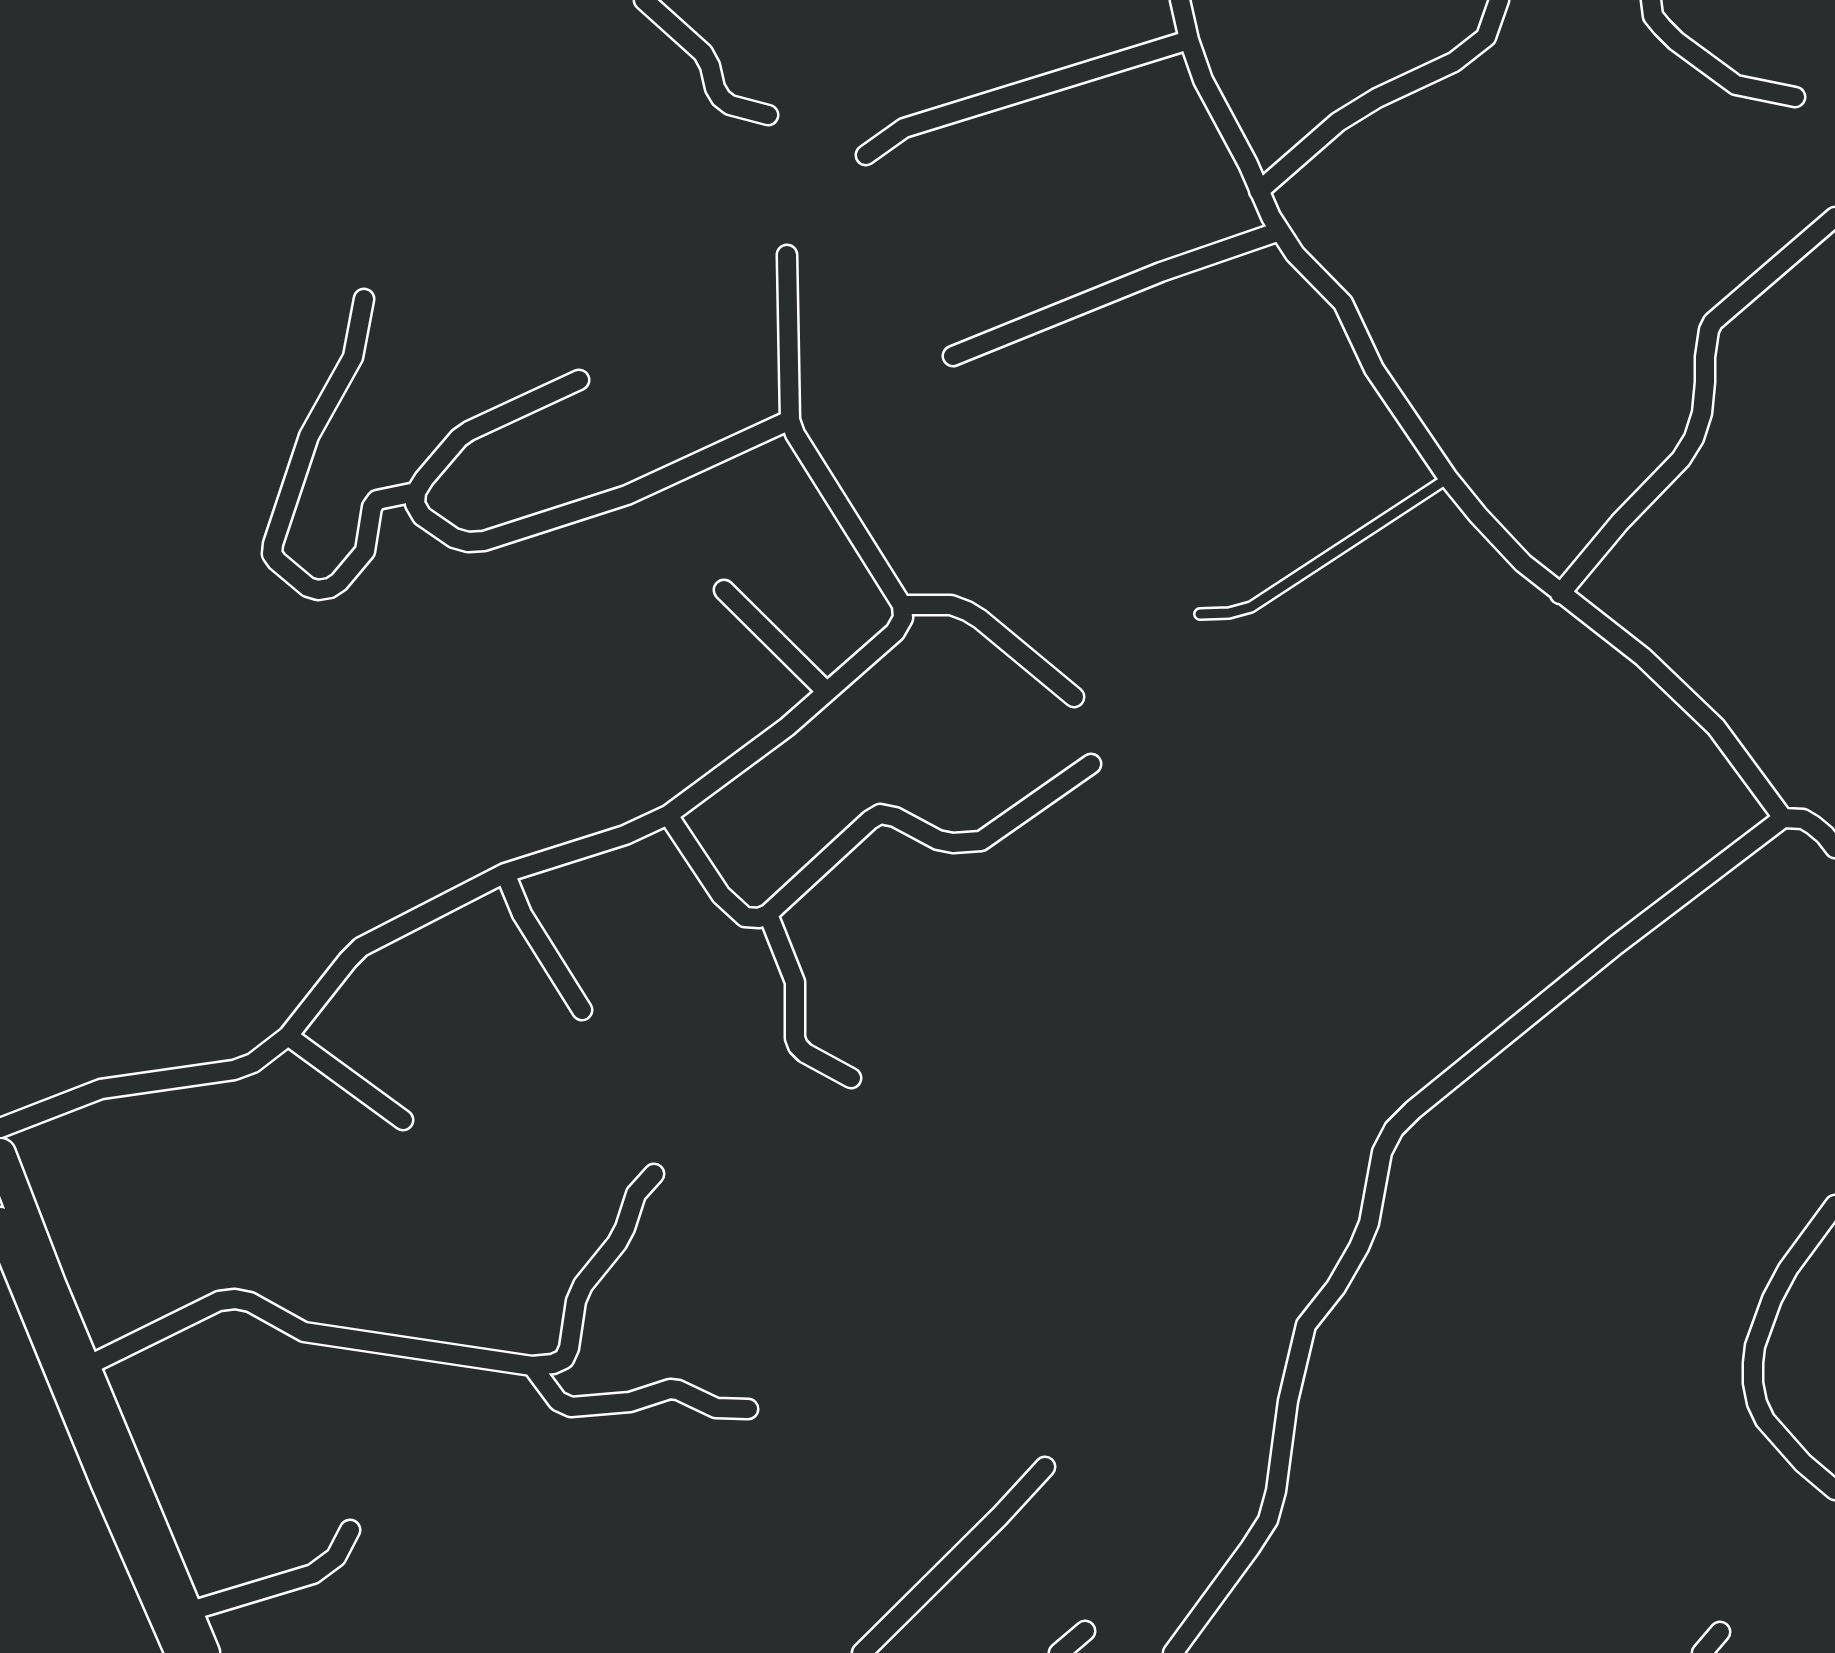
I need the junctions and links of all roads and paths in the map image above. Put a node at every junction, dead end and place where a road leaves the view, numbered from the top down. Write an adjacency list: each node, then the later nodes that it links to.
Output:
1 (643, 0): 7 (street)
2 (1180, 0): 5 (street)
3 (1499, 0): 9 (street)
4 (1651, 0): 6 (street)
5 (1189, 40): 8 (street); 9 (street)
6 (1795, 97)
7 (768, 116)
8 (866, 155)
9 (1259, 191): 11 (street)
10 (1835, 217): 20 (street)
11 (1280, 231): 14 (street); 17 (street)
12 (787, 255): 16 (street)
13 (364, 299): 18 (street)
14 (953, 356)
15 (579, 380): 18 (street)
16 (790, 420): 18 (street); 21 (street)
17 (1448, 478): 20 (street); 22 (lane)
18 (416, 492)
19 (724, 590): 23 (street)
20 (1560, 594): 27 (street)
21 (902, 605): 23 (street); 24 (street)
22 (1200, 614)
23 (827, 692): 26 (street)
24 (1074, 697)
25 (1091, 764): 30 (street)
26 (668, 815): 29 (street); 30 (street)
27 (1783, 818): 28 (street); 53 (street)
28 (1835, 848)
29 (505, 873): 31 (street); 32 (street)
30 (768, 914): 33 (street)
31 (582, 1010)
32 (288, 1036): 34 (street); 35 (street)
33 (851, 1078)
34 (402, 1120)
35 (0, 1128)
36 (0, 1154): 41 (main road)
37 (654, 1174): 40 (street)
38 (1835, 1205): 44 (street)
39 (0, 1223): 49 (main road)
40 (532, 1366): 41 (street); 42 (street)
41 (85, 1367): 46 (main road)
42 (748, 1409)
43 (1045, 1467): 51 (street)
44 (1835, 1490)
45 (350, 1530): 46 (street)
46 (187, 1612): 50 (main road)
47 (1085, 1631): 52 (street)
48 (1720, 1632): 54 (street)
49 (181, 1653)
50 (204, 1653)
51 (862, 1653)
52 (1059, 1653)
53 (1173, 1653)
54 (1702, 1653)

